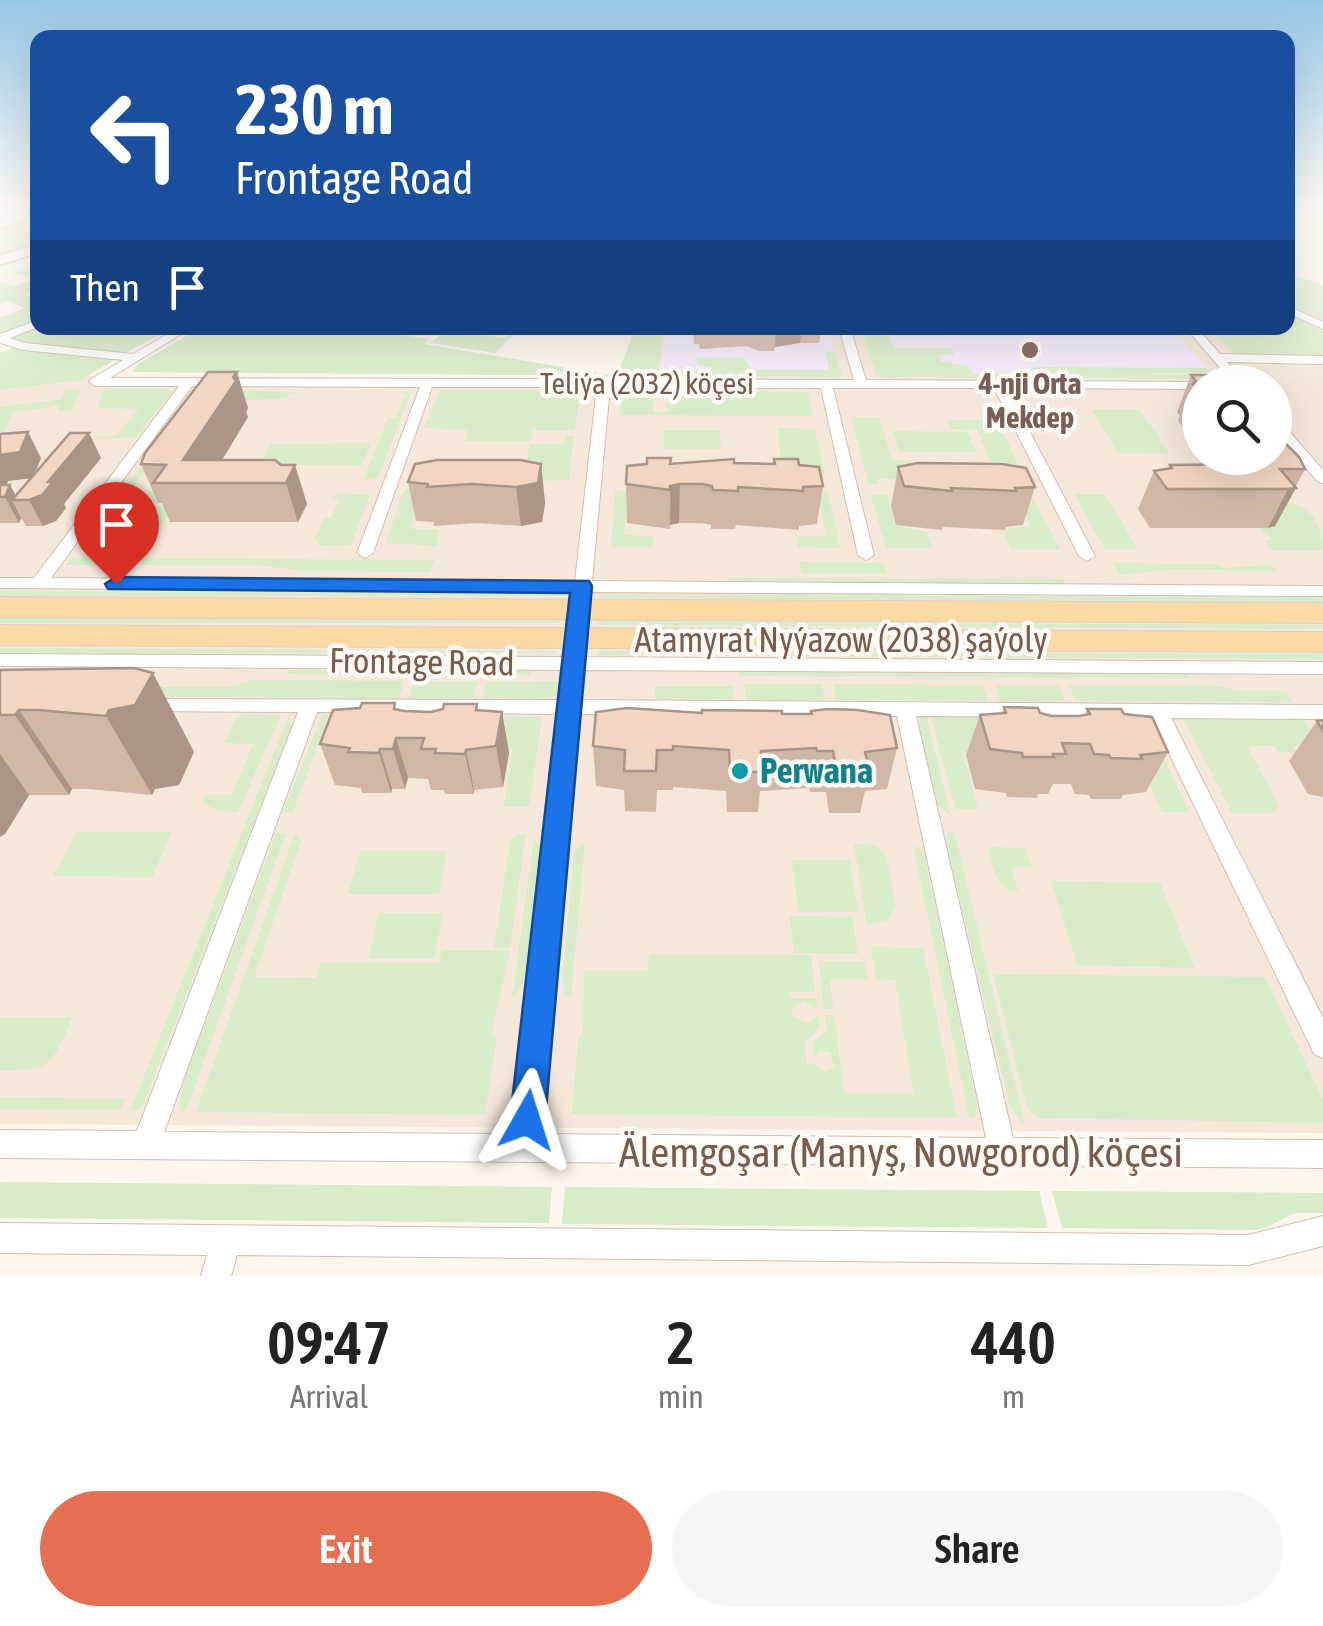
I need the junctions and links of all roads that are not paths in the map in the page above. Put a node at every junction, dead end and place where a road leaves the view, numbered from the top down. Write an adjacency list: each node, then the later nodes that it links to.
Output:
1 (1295, 312): 3 (street)
2 (30, 326): 7 (street)
3 (1323, 326)
4 (173, 335): 8 (street)
5 (847, 335): 16 (street)
6 (1197, 335): 9 (street)
7 (0, 338): 8 (street)
8 (134, 358): 12 (street, Teliýa (2032) köçesi)
9 (1218, 358): 10 (street); 11 (street)
10 (1323, 360)
11 (1224, 365)
12 (188, 383): 13 (street, Teliýa (2032) köçesi); 25 (street)
13 (427, 384): 14 (street, Teliýa (2032) köçesi); 21 (street)
14 (604, 384): 15 (street, Teliýa (2032) köçesi); 29 (street)
15 (826, 384): 16 (street, Teliýa (2032) köçesi); 22 (street)
16 (861, 384): 17 (street, Teliýa (2032) köçesi)
17 (999, 385): 18 (street, Teliýa (2032) köçesi); 23 (street)
18 (1182, 385)
19 (1292, 443): 20 (street)
20 (1323, 478)
21 (365, 553)
22 (866, 556)
23 (1087, 556)
24 (0, 584): 25 (street, Frontage Road)
25 (39, 584): 29 (street, Frontage Road)
26 (1323, 591): 29 (street, Frontage Road)
27 (0, 607): 29 (main road, Atamyrat Nyýazow (2038) şaýoly)
28 (1323, 613): 29 (main road, Atamyrat Nyýazow (2038) şaýoly)
29 (577, 624): 30 (main road, Atamyrat Nyýazow (2038) şaýoly); 31 (main road, Atamyrat Nyýazow (2038) şaýoly); 32 (street, Frontage Road); 33 (street, Frontage Road); 36 (street)
30 (0, 635)
31 (1323, 642)
32 (0, 660)
33 (1323, 668)
34 (122, 704): 35 (street)
35 (310, 705): 36 (street); 42 (street)
36 (570, 706): 37 (street); 43 (street)
37 (905, 708): 38 (street); 44 (street)
38 (1157, 709): 39 (street); 40 (street)
39 (1323, 712)
40 (1323, 1045)
41 (0, 1144): 42 (street, Älemgoşar (Manyş, Nowgorod) köçesi)
42 (145, 1146): 43 (street, Älemgoşar (Manyş, Nowgorod) köçesi)
43 (524, 1149): 44 (street, Älemgoşar (Manyş, Nowgorod) köçesi)
44 (1004, 1153): 45 (street, Älemgoşar (Manyş, Nowgorod) köçesi)
45 (1323, 1154)
46 (1323, 1231): 48 (street)
47 (0, 1238): 48 (street)
48 (226, 1240): 49 (street)
49 (216, 1276)

